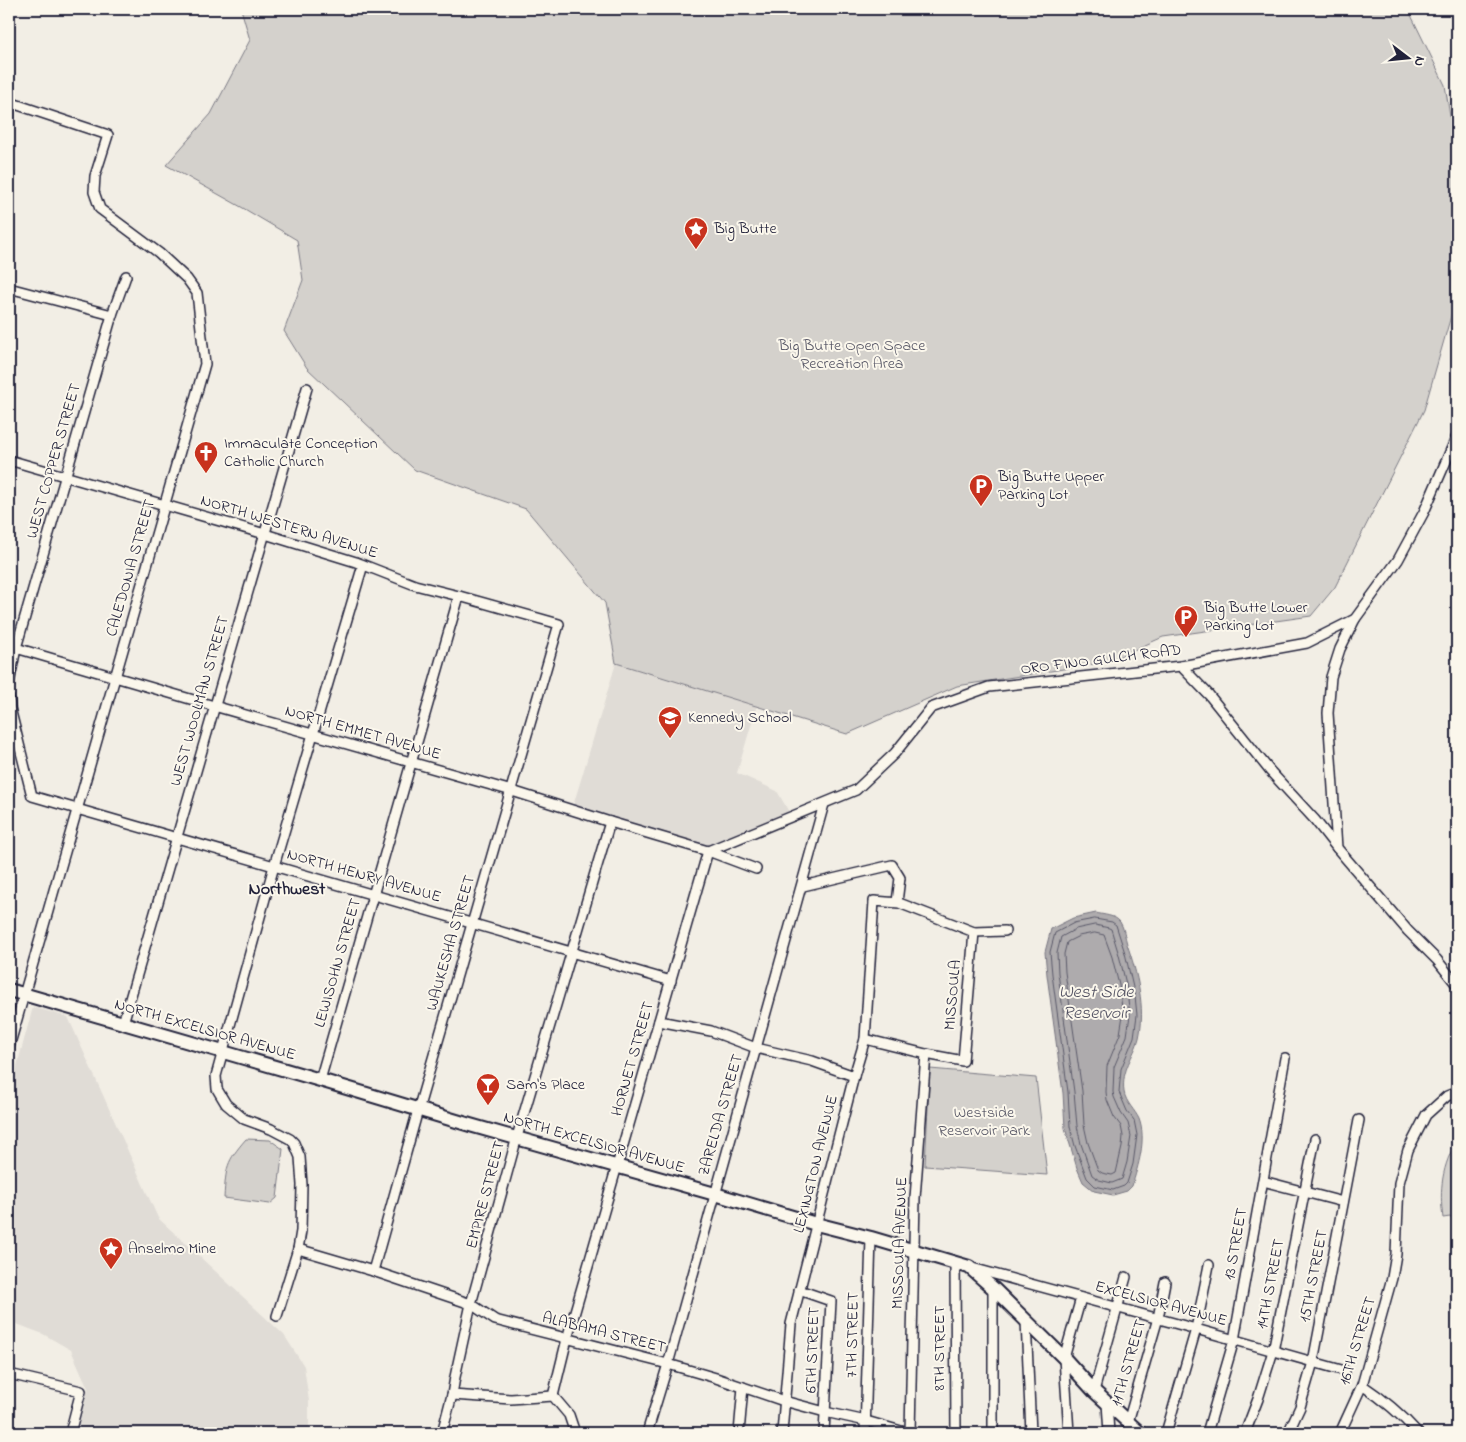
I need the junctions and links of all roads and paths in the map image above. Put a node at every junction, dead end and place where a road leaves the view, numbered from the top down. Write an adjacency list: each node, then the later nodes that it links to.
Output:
1 (9, 102): 9 (street, CALEDONIA STREET)
2 (126, 276): 4 (street, WEST COPPER STREET)
3 (10, 292): 4 (street)
4 (112, 315): 8 (street, WEST COPPER STREET)
5 (307, 388): 10 (street, WEST WOOLMAN STREET)
6 (1457, 436): 13 (street, ORO FINO GULCH ROAD)
7 (9, 460): 8 (street, NORTH WESTERN AVENUE)
8 (66, 476): 9 (street, NORTH WESTERN AVENUE); 15 (street, WEST COPPER STREET)
9 (165, 505): 10 (street, NORTH WESTERN AVENUE); 17 (street, CALEDONIA STREET)
10 (264, 534): 11 (street, NORTH WESTERN AVENUE); 20 (street, WEST WOOLMAN STREET)
11 (363, 564): 12 (street, NORTH WESTERN AVENUE); 21 (street)
12 (459, 596): 14 (street, NORTH WESTERN AVENUE); 22 (street, LEWISOHN STREET)
13 (1355, 619): 16 (street, ORO FINO GULCH ROAD); 28 (street)
14 (559, 624): 23 (street, WAUKESHA STREET)
15 (13, 647): 17 (street, NORTH EMMET AVENUE); 18 (street, WEST COPPER STREET)
16 (1181, 666): 24 (street, ORO FINO GULCH ROAD); 28 (street)
17 (115, 678): 20 (street, NORTH EMMET AVENUE); 25 (street, CALEDONIA STREET)
18 (9, 684)
19 (9, 698): 25 (street)
20 (214, 706): 21 (street, NORTH EMMET AVENUE); 27 (street, WEST WOOLMAN STREET)
21 (313, 735): 22 (street, NORTH EMMET AVENUE); 30 (street)
22 (412, 762): 23 (street, NORTH EMMET AVENUE); 33 (street, LEWISOHN STREET)
23 (512, 791): 26 (street, NORTH EMMET AVENUE); 35 (street, WAUKESHA STREET)
24 (824, 804): 29 (street); 32 (street, ZARELDA STREET)
25 (77, 809): 27 (street, NORTH HENRY AVENUE); 42 (street, CALEDONIA STREET)
26 (610, 822): 29 (street, NORTH EMMET AVENUE); 38 (street, EMPIRE STREET)
27 (176, 838): 30 (street, NORTH HENRY AVENUE); 44 (street, WEST WOOLMAN STREET)
28 (1337, 848): 40 (street)
29 (708, 851): 31 (street, NORTH EMMET AVENUE); 39 (street, HORNET STREET)
30 (274, 866): 33 (street, NORTH HENRY AVENUE); 48 (street)
31 (756, 869)
32 (803, 886): 34 (street); 47 (street, ZARELDA STREET)
33 (374, 895): 35 (street, NORTH HENRY AVENUE); 52 (street, LEWISOHN STREET)
34 (897, 902): 37 (street); 45 (street, LEXINGTON AVENUE)
35 (473, 923): 38 (street, NORTH HENRY AVENUE); 54 (street, WAUKESHA STREET)
36 (1005, 931): 37 (street)
37 (974, 932): 49 (street, MISSOULA)
38 (572, 952): 39 (street, NORTH HENRY AVENUE); 56 (street, EMPIRE STREET)
39 (671, 981): 43 (street, HORNET STREET)
40 (1457, 985)
41 (9, 990): 42 (street, NORTH EXCELSIOR AVENUE)
42 (24, 994): 44 (street, NORTH EXCELSIOR AVENUE); 46 (street, CALEDONIA STREET)
43 (659, 1021): 47 (street); 58 (street, HORNET STREET)
44 (123, 1023): 48 (street, NORTH EXCELSIOR AVENUE)
45 (865, 1039): 49 (street); 51 (street, LEXINGTON AVENUE)
46 (9, 1047)
47 (756, 1048): 51 (street); 61 (street, ZARELDA STREET)
48 (222, 1051): 52 (street, NORTH EXCELSIOR AVENUE); 65 (street)
49 (926, 1054): 66 (street, MISSOULA AVENUE)
50 (1285, 1058): 59 (street, 13 STREET)
51 (854, 1076): 63 (street, LEXINGTON AVENUE)
52 (320, 1080): 54 (street, NORTH EXCELSIOR AVENUE)
53 (1457, 1092): 90 (street, 16TH STREET)
54 (418, 1110): 56 (street, NORTH EXCELSIOR AVENUE); 70 (street, WAUKESHA STREET)
55 (1359, 1120): 62 (street, 15TH STREET)
56 (517, 1137): 58 (street, NORTH EXCELSIOR AVENUE); 76 (street, EMPIRE STREET)
57 (1315, 1139): 60 (street, 14TH STREET)
58 (617, 1166): 61 (street, NORTH EXCELSIOR AVENUE); 82 (street, HORNET STREET)
59 (1263, 1181): 60 (street); 83 (street, 13 STREET)
60 (1305, 1192): 62 (street); 84 (street, 14TH STREET)
61 (715, 1194): 63 (street, NORTH EXCELSIOR AVENUE); 87 (street, ZARELDA STREET)
62 (1343, 1202): 86 (street, 15TH STREET)
63 (816, 1224): 64 (street, NORTH EXCELSIOR AVENUE); 74 (street, LEXINGTON AVENUE)
64 (871, 1238): 66 (street, NORTH EXCELSIOR AVENUE); 98 (street, 7TH STREET)
65 (298, 1249): 70 (street, ALABAMA STREET); 78 (street)
66 (914, 1251): 67 (street, NORTH EXCELSIOR AVENUE); 108 (street, MISSOULA AVENUE)
67 (955, 1262): 69 (street, NORTH EXCELSIOR AVENUE); 109 (street, 8TH STREET)
68 (1209, 1265): 81 (street)
69 (969, 1267): 73 (street); 75 (street, EXCELSIOR AVENUE)
70 (373, 1271): 76 (street, ALABAMA STREET)
71 (1126, 1277): 77 (street)
72 (1165, 1282): 79 (street, 11TH STREET)
73 (993, 1288): 80 (street); 110 (street)
74 (799, 1290): 95 (street, LEXINGTON AVENUE); 97 (street, 6TH STREET)
75 (1081, 1298): 77 (street, EXCELSIOR AVENUE); 85 (street)
76 (471, 1304): 82 (street, ALABAMA STREET); 93 (street, EMPIRE STREET)
77 (1118, 1307): 79 (street, EXCELSIOR AVENUE); 92 (street)
78 (277, 1316)
79 (1158, 1318): 81 (street, EXCELSIOR AVENUE); 99 (street, 11TH STREET)
80 (1026, 1321): 85 (street); 111 (street)
81 (1196, 1329): 83 (street, EXCELSIOR AVENUE); 115 (street)
82 (567, 1339): 87 (street, ALABAMA STREET); 94 (street, HORNET STREET)
83 (1234, 1340): 84 (street, EXCELSIOR AVENUE); 116 (street, 13 STREET)
84 (1273, 1350): 86 (street, EXCELSIOR AVENUE); 117 (street, 14TH STREET)
85 (1064, 1358): 92 (street); 112 (street)
86 (1313, 1362): 88 (street, EXCELSIOR AVENUE); 118 (street, 15TH STREET)
87 (668, 1364): 91 (street, ALABAMA STREET); 103 (street, ZARELDA STREET)
88 (1345, 1371)
89 (9, 1374): 100 (street)
90 (1362, 1385): 119 (street, 16TH STREET); 120 (street)
91 (743, 1387): 95 (street, ALABAMA STREET); 104 (street)
92 (1094, 1391): 96 (street)
93 (452, 1395): 94 (street); 101 (street, EMPIRE STREET)
94 (553, 1396): 102 (street)
95 (784, 1401): 97 (street, ALABAMA STREET); 105 (street, LEXINGTON AVENUE)
96 (1106, 1402): 99 (street); 113 (street, 11TH STREET)
97 (825, 1412): 98 (street, ALABAMA STREET); 106 (street, 6TH STREET)
98 (866, 1421): 107 (street, 7TH STREET); 108 (street, ALABAMA STREET)
99 (1128, 1422): 114 (street)
100 (70, 1433)
101 (442, 1433)
102 (576, 1433)
103 (647, 1433)
104 (739, 1433)
105 (782, 1433)
106 (824, 1433)
107 (865, 1433)
108 (909, 1433)
109 (956, 1433)
110 (993, 1433)
111 (1031, 1433)
112 (1069, 1433)
113 (1109, 1433)
114 (1140, 1433)
115 (1166, 1433)
116 (1207, 1433)
117 (1245, 1433)
118 (1288, 1433)
119 (1340, 1433)
120 (1418, 1433)

